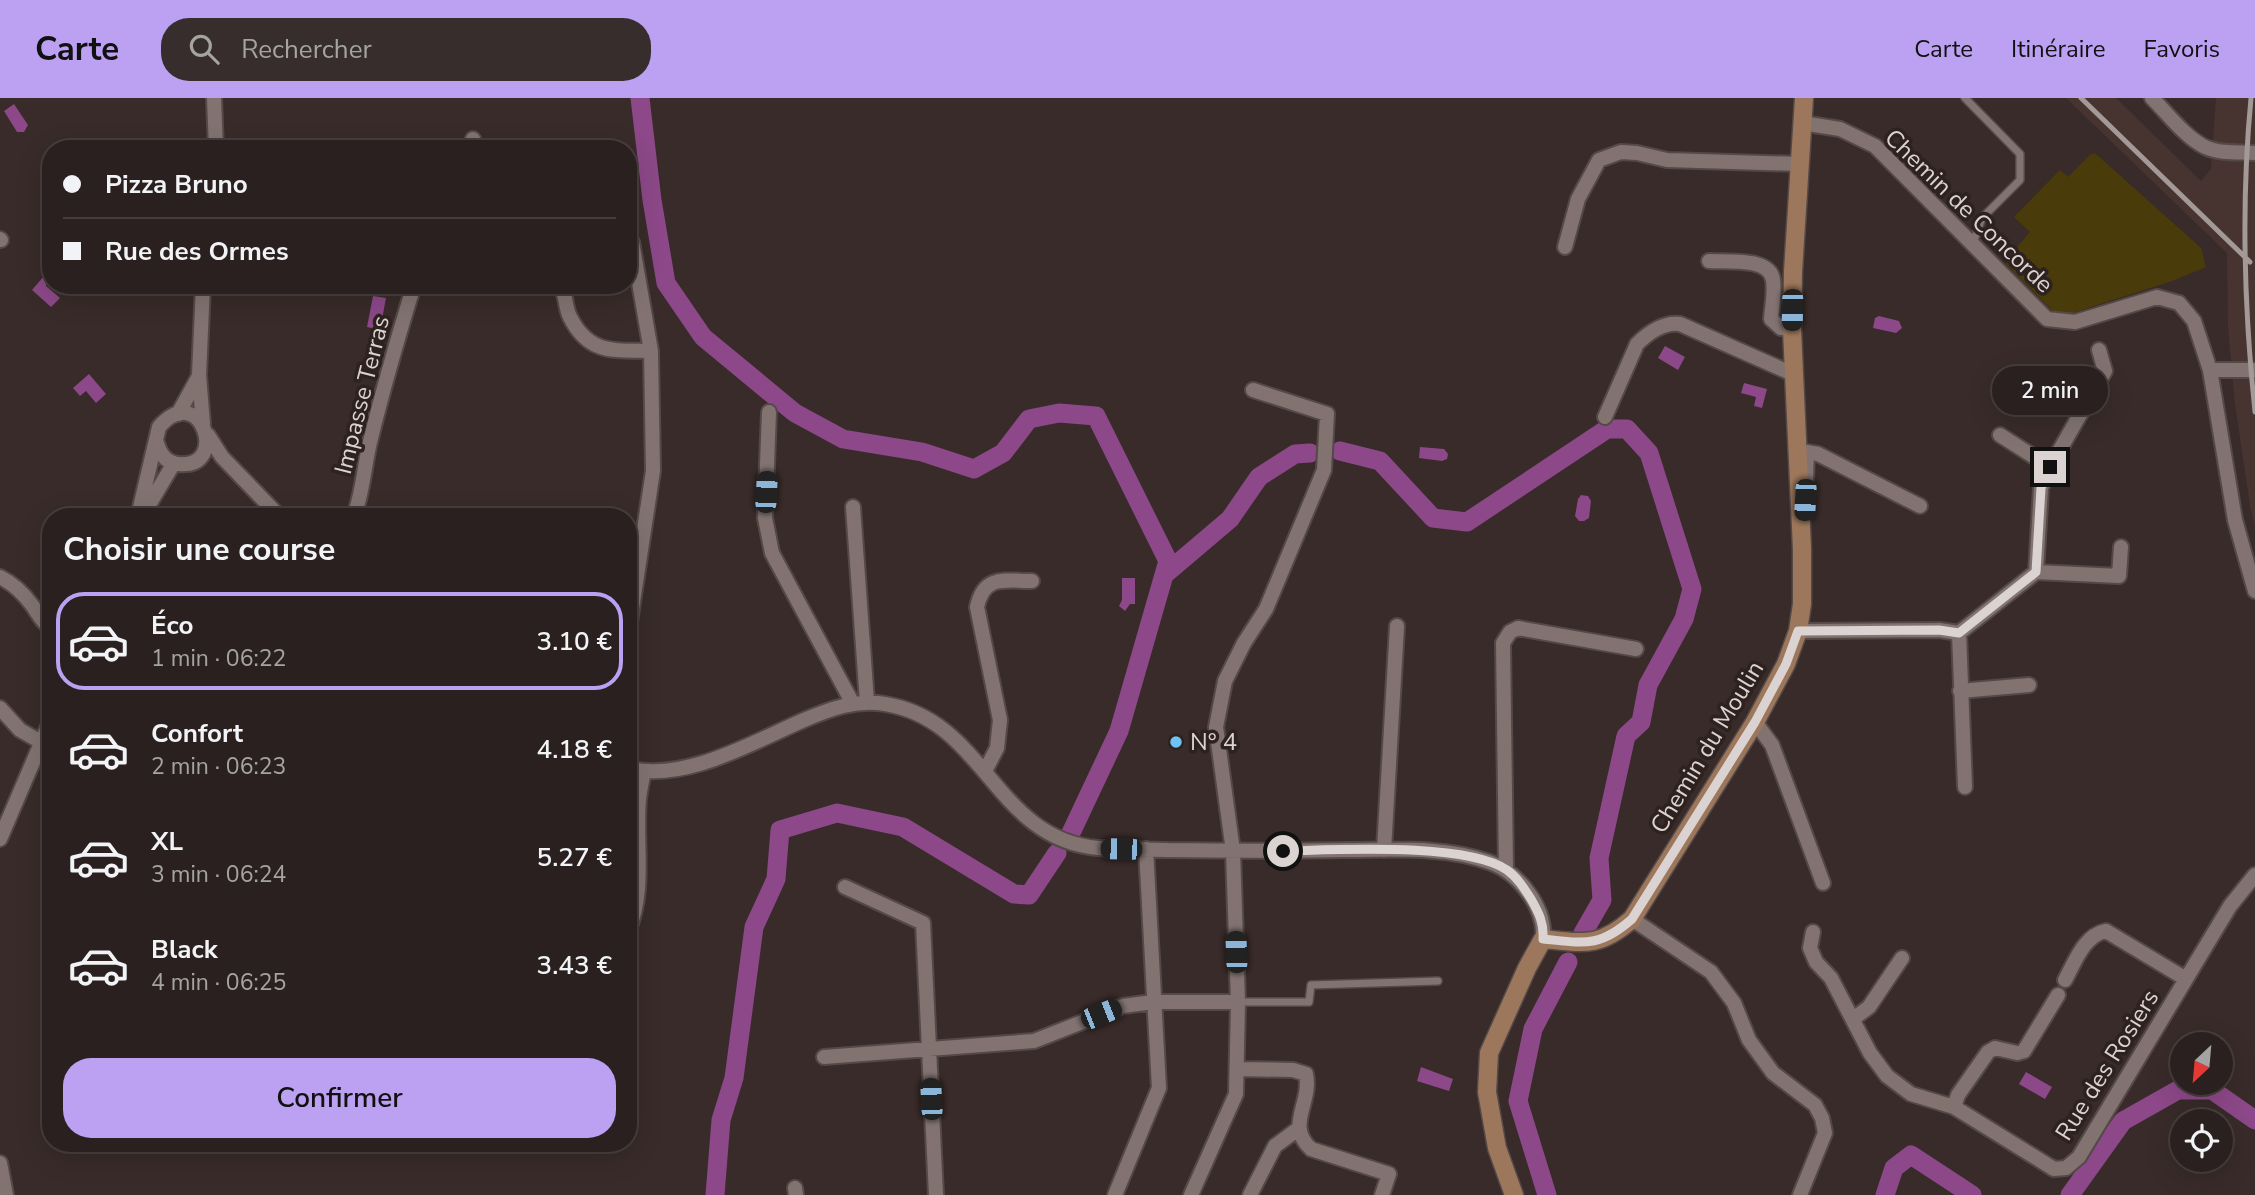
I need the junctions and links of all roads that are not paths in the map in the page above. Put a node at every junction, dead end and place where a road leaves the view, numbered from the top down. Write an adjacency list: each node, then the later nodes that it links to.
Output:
1 (214, 98): 6 (street)
2 (1804, 98): 5 (street, Chemin du Moulin)
3 (1965, 98): 9 (lane)
4 (2152, 98): 7 (street)
5 (1802, 123): 8 (street, Chemin du Moulin); 9 (street, Chemin de Concorde)
6 (216, 140)
7 (2255, 153)
8 (1799, 164): 10 (street); 16 (street, Chemin du Moulin)
9 (1972, 243): 19 (street, Chemin de Concorde)
10 (1565, 247)
11 (1709, 261): 16 (street)
12 (637, 271): 18 (street)
13 (203, 294): 22 (street)
14 (411, 294): 39 (street, Impasse Terras)
15 (563, 294): 18 (street)
16 (1792, 329): 21 (street, Chemin du Moulin)
17 (2099, 350): 33 (street)
18 (651, 351): 43 (street)
19 (2210, 370): 20 (street); 46 (street, Chemin de Concorde)
20 (2255, 370)
21 (1793, 374): 26 (street); 41 (street, Chemin du Moulin)
22 (199, 375): 25 (street); 27 (street)
23 (1253, 390): 66 (street)
24 (769, 412): 54 (street)
25 (178, 414): 27 (street); 29 (street)
26 (1605, 417)
27 (205, 429): 30 (street); 32 (street)
28 (2000, 435): 33 (street)
29 (157, 443): 31 (street); 36 (street)
30 (200, 458): 31 (street); 32 (street)
31 (174, 463): 37 (street)
32 (233, 467): 38 (street)
33 (2050, 467): 42 (street)
34 (1920, 506): 41 (street)
35 (853, 507): 54 (street)
36 (142, 508)
37 (145, 508)
38 (271, 508)
39 (357, 508)
40 (2121, 547): 42 (street)
41 (1802, 549): 49 (street, Chemin du Moulin)
42 (2036, 572): 50 (street)
43 (637, 576)
44 (0, 577): 47 (street)
45 (1032, 581): 60 (street)
46 (2255, 591)
47 (42, 620)
48 (1397, 626): 65 (street)
49 (1798, 631): 50 (street); 56 (street, Chemin du Moulin)
50 (1959, 633): 53 (street)
51 (1636, 649): 67 (street)
52 (2029, 685): 53 (street)
53 (1960, 691): 61 (street)
54 (860, 703): 59 (street); 60 (street)
55 (0, 708): 57 (street)
56 (1755, 722): 70 (street); 72 (street, Chemin du Moulin)
57 (41, 742): 62 (street)
58 (637, 770): 59 (street)
59 (644, 771): 69 (street)
60 (985, 771): 64 (street)
61 (1965, 787)
62 (3, 824): 63 (street)
63 (0, 839)
64 (1146, 849): 66 (street); 80 (street)
65 (1384, 850): 66 (street); 67 (street)
66 (1233, 851): 81 (street)
67 (1506, 870): 74 (street)
68 (2255, 875): 76 (street, Rue des Rosiers)
69 (637, 880)
70 (1823, 883)
71 (845, 887): 83 (street)
72 (1632, 919): 74 (street, Chemin du Moulin); 96 (street)
73 (1813, 932): 82 (street)
74 (1543, 939): 95 (street)
75 (1902, 958): 82 (street)
76 (2186, 979): 77 (street); 86 (street, Rue des Rosiers)
77 (2065, 980)
78 (1438, 981): 81 (lane)
79 (2058, 995): 86 (street)
80 (1153, 1002): 81 (street); 83 (street); 91 (street)
81 (1238, 1002): 85 (street)
82 (1853, 1018): 86 (street)
83 (929, 1051): 84 (street); 90 (street)
84 (824, 1057)
85 (1237, 1069): 87 (street); 92 (street)
86 (1954, 1107)
87 (1298, 1129): 93 (street); 94 (street)
88 (0, 1163): 89 (street)
89 (6, 1195)
90 (936, 1195)
91 (1115, 1195)
92 (1191, 1195)
93 (1250, 1195)
94 (1382, 1195)
95 (1514, 1195)
96 (1800, 1195)

